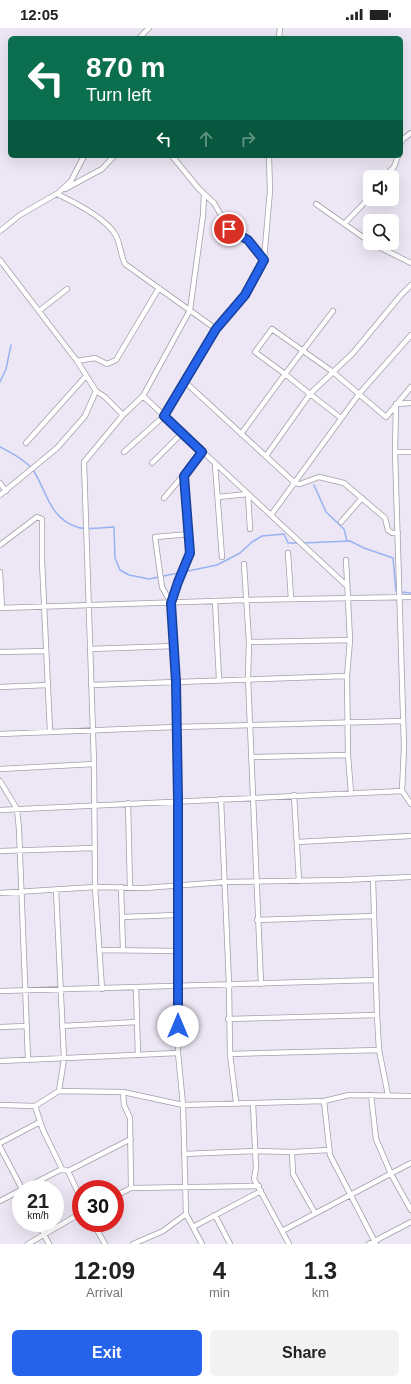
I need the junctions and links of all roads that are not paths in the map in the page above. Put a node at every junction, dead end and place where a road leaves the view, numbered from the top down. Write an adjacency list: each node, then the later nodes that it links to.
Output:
1 (149, 28): 2 (street)
2 (141, 36)
3 (83, 158): 9 (street)
4 (112, 158): 9 (street)
5 (174, 158): 10 (street)
6 (269, 158): 18 (street)
7 (397, 158): 8 (street)
8 (390, 170)
9 (57, 194): 14 (street); 21 (street)
10 (204, 194): 18 (street); 24 (street)
11 (316, 204): 13 (street)
12 (363, 204): 13 (street)
13 (344, 224): 15 (street)
14 (0, 231)
15 (363, 237)
16 (385, 250): 19 (street)
17 (0, 260): 23 (street)
18 (264, 260): 26 (street)
19 (411, 263)
20 (411, 286): 30 (street)
21 (158, 288): 24 (street); 29 (street)
22 (68, 289): 23 (street)
23 (40, 310): 29 (street)
24 (190, 310): 26 (street); 38 (street)
25 (333, 312): 28 (street)
26 (216, 329): 33 (street)
27 (411, 335): 37 (street)
28 (302, 352): 30 (street); 31 (street); 31 (street)
29 (77, 361): 32 (street)
30 (333, 372): 36 (street); 37 (street)
31 (285, 374): 36 (street); 45 (street)
32 (86, 376): 35 (street); 46 (street)
33 (185, 382): 42 (street); 45 (street)
34 (411, 387): 40 (street)
35 (96, 391): 41 (street); 57 (street)
36 (310, 394): 43 (street); 51 (street)
37 (359, 394): 40 (street); 43 (street)
38 (143, 396): 41 (street); 42 (street)
39 (411, 403): 40 (street)
40 (396, 404): 49 (street)
41 (123, 415): 83 (street)
42 (164, 416): 44 (street); 47 (street)
43 (341, 418): 56 (street)
44 (182, 433): 48 (street); 52 (street)
45 (241, 434): 51 (street)
46 (26, 443)
47 (124, 452)
48 (202, 452): 53 (street); 54 (street)
49 (395, 452): 50 (street); 66 (street)
50 (411, 452)
51 (266, 456): 56 (street)
52 (152, 463)
53 (215, 464): 58 (street); 60 (street)
54 (184, 476): 61 (street); 67 (street)
55 (0, 483): 57 (street)
56 (295, 483): 62 (street); 63 (street)
57 (6, 491): 59 (street)
58 (248, 494): 60 (street); 63 (street); 65 (street)
59 (0, 495)
60 (218, 497): 71 (street)
61 (164, 498)
62 (362, 498): 64 (street); 66 (street)
63 (271, 515): 75 (street)
64 (341, 522)
65 (250, 529)
66 (398, 533): 76 (street)
67 (190, 534): 82 (street); 82 (street)
68 (0, 544): 69 (street); 84 (street)
69 (0, 549)
70 (288, 553): 78 (street)
71 (222, 557)
72 (346, 560): 75 (street)
73 (244, 564): 80 (street)
74 (0, 572): 85 (street)
75 (347, 586): 79 (street)
76 (400, 597): 77 (street); 79 (street); 99 (street)
77 (411, 597)
78 (291, 599): 79 (street); 80 (street)
79 (349, 599): 86 (street)
80 (246, 600): 81 (street); 87 (street)
81 (215, 601): 82 (street); 94 (street)
82 (171, 603): 83 (street); 88 (street)
83 (89, 605): 84 (street); 89 (street)
84 (44, 606): 85 (street); 90 (street)
85 (1, 608)
86 (350, 640): 87 (street); 92 (street)
87 (249, 642): 93 (street)
88 (174, 646): 89 (street); 95 (street)
89 (90, 649): 97 (street)
90 (46, 651): 91 (street); 96 (street)
91 (0, 652)
92 (347, 676): 93 (street); 100 (street)
93 (248, 678): 94 (street); 101 (street)
94 (219, 679): 95 (street)
95 (176, 682): 97 (street); 102 (street)
96 (48, 685): 98 (street); 104 (street)
97 (91, 685): 103 (street)
98 (0, 687)
99 (403, 721): 100 (street); 107 (street)
100 (348, 722): 101 (street); 108 (street)
101 (251, 725): 102 (street); 109 (street)
102 (176, 727): 103 (street); 118 (street)
103 (93, 730): 104 (street); 110 (street)
104 (50, 731): 105 (street)
105 (0, 734)
106 (411, 746): 107 (street)
107 (404, 747): 113 (street)
108 (348, 754): 109 (street); 114 (street)
109 (252, 757): 116 (street)
110 (94, 764): 111 (street); 120 (street)
111 (0, 769)
112 (0, 781): 123 (street)
113 (402, 791): 114 (street); 121 (street)
114 (351, 793): 115 (street)
115 (294, 795): 116 (street); 125 (street)
116 (254, 798): 117 (street); 133 (street)
117 (221, 799): 118 (street); 132 (street)
118 (178, 800): 119 (street); 134 (street)
119 (128, 803): 120 (street); 137 (street)
120 (94, 804): 123 (street); 126 (street)
121 (411, 804)
122 (0, 810): 123 (street)
123 (17, 810): 127 (street)
124 (411, 836): 125 (street)
125 (297, 842): 131 (street)
126 (94, 848): 127 (street); 135 (street)
127 (21, 850): 128 (street); 139 (street)
128 (0, 851)
129 (411, 877): 130 (street)
130 (373, 879): 131 (street); 142 (street)
131 (299, 881): 133 (street)
132 (225, 882): 133 (street); 134 (street); 149 (street)
133 (258, 883): 144 (street)
134 (177, 884): 137 (street); 141 (street)
135 (96, 887): 136 (street); 138 (street); 145 (street)
136 (121, 887): 137 (street); 143 (street)
137 (130, 887)
138 (56, 890): 139 (street); 154 (street)
139 (22, 892): 140 (street); 156 (street)
140 (0, 893)
141 (177, 915): 143 (street); 147 (street)
142 (374, 916): 144 (street); 148 (street)
143 (122, 917): 146 (street)
144 (257, 920): 150 (street)
145 (98, 950): 146 (street); 153 (street)
146 (123, 950): 147 (street)
147 (178, 951): 151 (street)
148 (375, 980): 150 (street); 157 (street)
149 (229, 984): 150 (street); 151 (street); 158 (street)
150 (261, 984)
151 (178, 985): 152 (street); 164 (street)
152 (136, 988): 153 (street); 159 (street)
153 (102, 989): 154 (street)
154 (60, 990): 156 (street); 161 (street)
155 (0, 991): 156 (street)
156 (25, 991): 160 (street)
157 (377, 1014): 158 (street); 163 (street)
158 (228, 1019): 165 (street)
159 (137, 1022): 161 (street); 166 (street)
160 (27, 1026): 162 (street); 168 (street)
161 (62, 1026): 167 (street)
162 (0, 1028)
163 (379, 1050): 165 (street); 173 (street)
164 (178, 1053): 166 (street); 179 (street)
165 (230, 1054): 176 (street)
166 (138, 1055): 167 (street)
167 (64, 1059): 168 (street); 170 (street)
168 (28, 1060): 169 (street)
169 (0, 1061)
170 (59, 1091): 171 (street); 180 (street)
171 (123, 1092): 179 (street); 182 (street)
172 (371, 1095): 173 (street); 175 (street); 192 (street)
173 (388, 1095): 174 (street)
174 (411, 1096)
175 (324, 1101): 177 (street); 185 (street)
176 (236, 1102): 177 (street); 179 (street)
177 (253, 1103): 186 (street)
178 (0, 1105): 180 (street)
179 (183, 1105): 188 (street)
180 (35, 1106): 181 (street)
181 (40, 1122): 183 (street); 190 (street)
182 (130, 1139): 191 (street); 198 (street)
183 (0, 1143)
184 (0, 1147): 193 (street)
185 (329, 1150): 187 (street); 202 (street)
186 (255, 1151): 187 (street); 188 (street); 197 (street)
187 (292, 1152): 205 (street)
188 (184, 1154): 196 (street)
189 (411, 1163): 192 (street)
190 (62, 1169): 191 (street); 194 (street)
191 (68, 1171): 195 (street)
192 (391, 1174): 202 (street); 204 (street)
193 (17, 1180)
194 (40, 1180)
195 (72, 1180)
196 (185, 1186): 197 (street); 198 (street); 206 (street)
197 (259, 1186): 199 (street)
198 (131, 1188): 200 (street)
199 (261, 1191): 207 (street); 211 (street)
200 (124, 1192)
201 (12, 1194): 203 (street)
202 (349, 1195): 205 (street); 214 (street)
203 (0, 1201)
204 (411, 1210)
205 (315, 1213): 211 (street)
206 (186, 1214): 210 (street); 218 (street)
207 (215, 1216): 210 (street); 220 (street)
208 (72, 1218): 213 (street)
209 (411, 1222): 214 (street)
210 (193, 1227): 219 (street)
211 (282, 1231): 221 (street)
212 (98, 1232): 217 (street)
213 (44, 1234): 215 (street); 216 (street)
214 (375, 1243): 222 (street)
215 (28, 1244)
216 (49, 1244)
217 (105, 1244)
218 (134, 1244)
219 (202, 1244)
220 (230, 1244)
221 (289, 1244)
222 (369, 1244)

